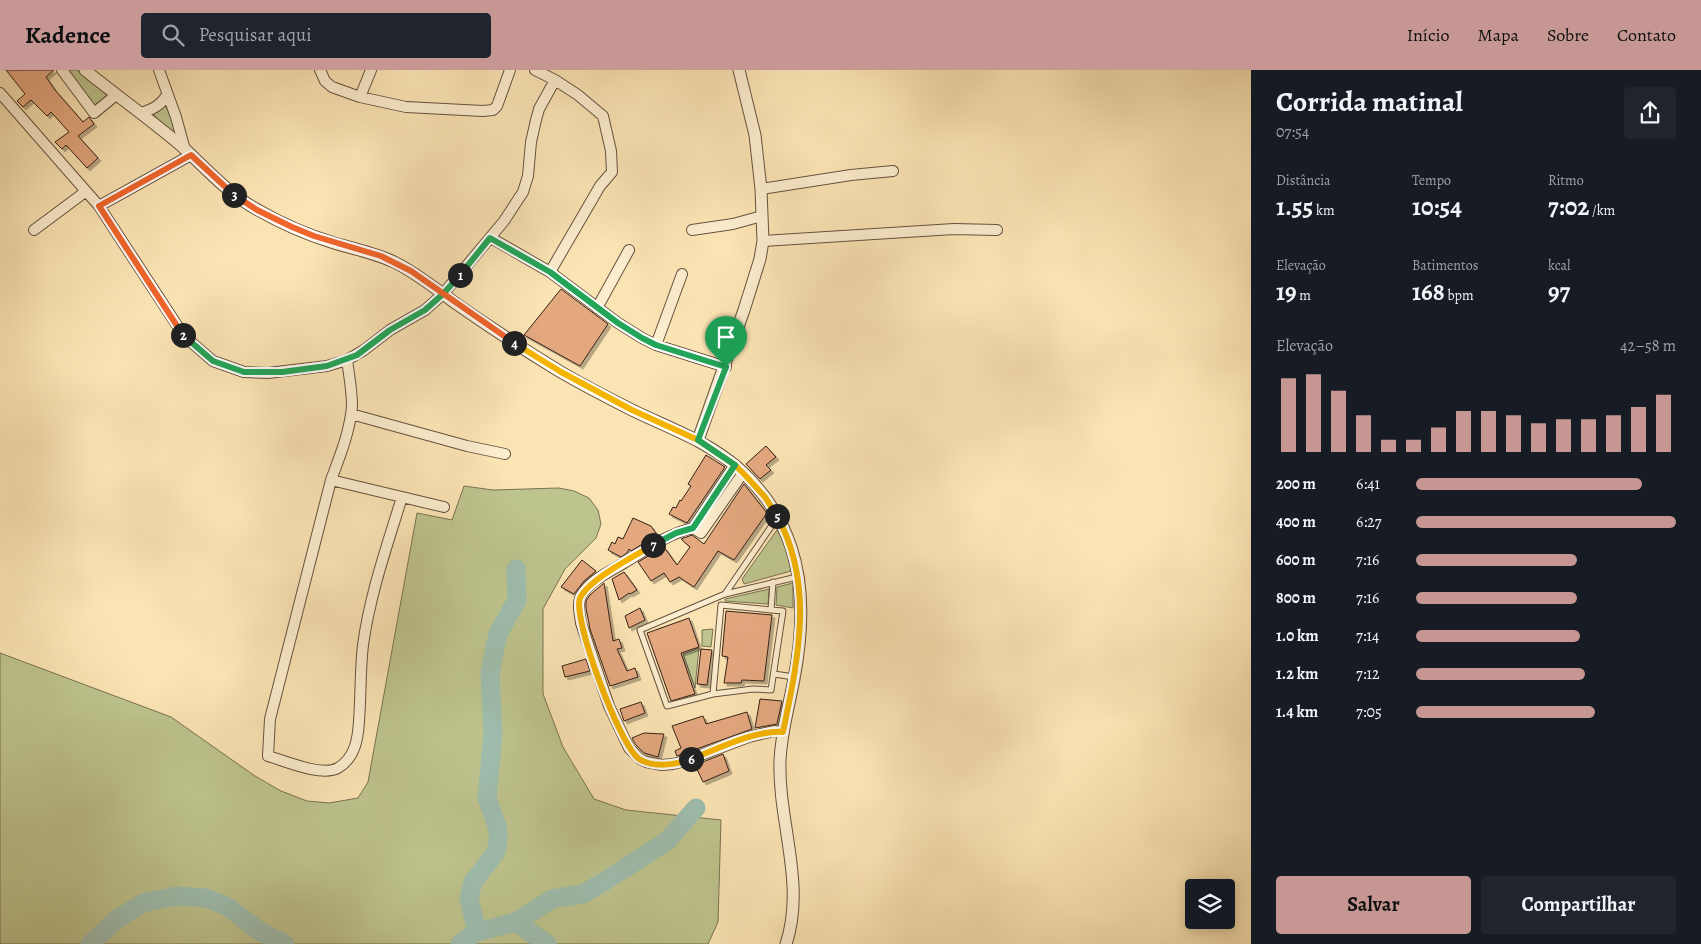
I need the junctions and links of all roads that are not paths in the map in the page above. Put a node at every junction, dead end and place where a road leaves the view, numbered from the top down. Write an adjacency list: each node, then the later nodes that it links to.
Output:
1 (62, 70): 11 (street)
2 (85, 70): 11 (street)
3 (159, 70): 12 (street)
4 (320, 70): 13 (street)
5 (371, 70): 13 (street)
6 (510, 70): 13 (street)
7 (535, 70): 9 (street)
8 (739, 70): 17 (street)
9 (555, 80): 24 (street); 27 (street)
10 (0, 93): 18 (street)
11 (116, 95): 14 (street)
12 (167, 95): 14 (street); 15 (street)
13 (360, 97)
14 (141, 113): 15 (street)
15 (188, 153): 19 (street); 29 (street)
16 (893, 171): 17 (street)
17 (761, 189): 20 (street)
18 (86, 192): 19 (street); 21 (street)
19 (99, 206): 32 (street)
20 (762, 216): 22 (street); 25 (street)
21 (34, 230)
22 (692, 230)
23 (997, 230): 25 (street)
24 (490, 238): 27 (street); 29 (street)
25 (763, 241): 33 (street)
26 (629, 250): 30 (street)
27 (550, 272): 30 (street)
28 (682, 274): 31 (street)
29 (443, 294): 32 (street); 35 (street)
30 (597, 308): 31 (street)
31 (656, 345): 33 (street)
32 (347, 360): 34 (street)
33 (726, 367): 35 (street)
34 (351, 414): 36 (street); 38 (street)
35 (698, 440): 37 (street)
36 (506, 454)
37 (739, 469): 41 (street); 49 (street)
38 (331, 480): 39 (street); 39 (street)
39 (402, 497): 40 (street)
40 (444, 507)
41 (778, 517): 42 (street); 44 (lane)
42 (797, 577): 43 (lane); 47 (street)
43 (773, 582): 44 (lane); 45 (lane)
44 (725, 594): 48 (lane)
45 (771, 610): 46 (lane); 48 (lane)
46 (774, 674): 47 (lane); 48 (lane)
47 (794, 678): 49 (street)
48 (713, 694)
49 (783, 732): 50 (street)
50 (786, 944)

